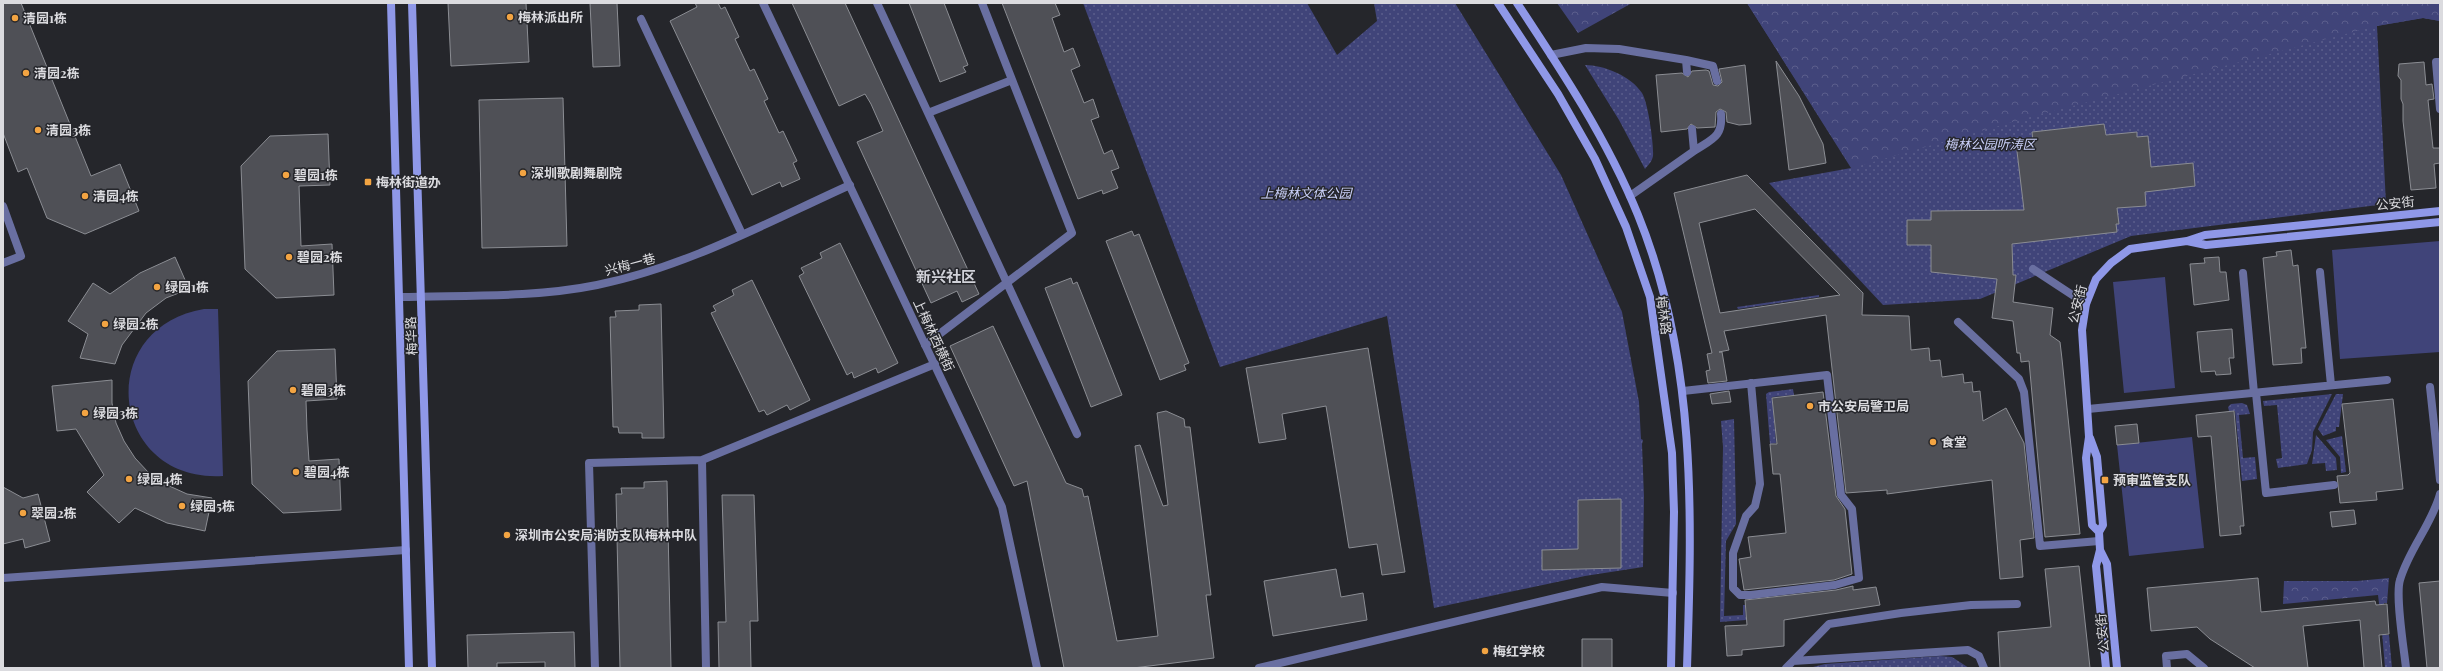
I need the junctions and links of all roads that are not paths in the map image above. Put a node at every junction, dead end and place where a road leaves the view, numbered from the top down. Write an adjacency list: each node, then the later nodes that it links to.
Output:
1 (391, 3): 33 (main road, 梅华路)
2 (412, 3): 32 (main road, 梅华路)
3 (764, 3): 20 (street, 上梅林西横街)
4 (877, 3): 16 (street)
5 (982, 3): 13 (street)
6 (1498, 3): 54 (main road, 梅林路)
7 (1517, 3): 9 (main road, 梅林路)
8 (641, 19): 25 (street)
9 (1551, 55): 10 (street); 21 (main road, 梅林路)
10 (1686, 60): 12 (street); 14 (street)
11 (2440, 62): 15 (street)
12 (1687, 72)
13 (1012, 80): 16 (street); 31 (street)
14 (1717, 81)
15 (2440, 109)
16 (928, 113): 31 (street)
17 (1721, 114): 19 (street)
18 (1692, 129): 19 (street)
19 (1694, 151): 21 (street)
20 (850, 185): 25 (street, 兴梅一巷); 36 (street, 上梅林西横街)
21 (1630, 196): 42 (main road, 梅林路)
22 (3, 206): 27 (street)
23 (2440, 211): 26 (main road, 公安街)
24 (2440, 222): 26 (main road, 公安街)
25 (742, 234): 32 (street, 兴梅一巷)
26 (2187, 241): 34 (main road, 公安街)
27 (3, 263)
28 (2033, 269): 34 (street)
29 (2320, 272): 40 (street)
30 (2243, 273): 43 (street)
31 (1006, 283): 36 (street); 45 (street)
32 (422, 296): 33 (street, 兴梅一巷); 58 (main road, 梅华路)
33 (400, 297): 51 (main road, 梅华路)
34 (2086, 304): 44 (main road, 公安街)
35 (1958, 322): 50 (street)
36 (925, 345): 37 (street, 上梅林西横街)
37 (935, 364): 46 (street); 61 (street, 上梅林西横街)
38 (2387, 380): 40 (street)
39 (1751, 383): 39 (street); 42 (street)
40 (2331, 385): 43 (street)
41 (2430, 387): 47 (street)
42 (1683, 391): 64 (main road, 梅林路)
43 (2255, 393): 44 (street); 48 (street)
44 (2088, 409): 50 (main road, 公安街)
45 (1076, 434)
46 (702, 460): 59 (street); 60 (street)
47 (2440, 480)
48 (2334, 485)
49 (2440, 494): 71 (street)
50 (2099, 537): 52 (main road, 公安街)
51 (406, 550): 53 (street); 57 (main road, 梅华路)
52 (2100, 550): 67 (main road, 公安街); 68 (main road, 公安街)
53 (3, 578)
54 (1673, 593): 62 (street); 63 (main road, 梅林路)
55 (2017, 604): 56 (street)
56 (1793, 662): 65 (street); 66 (street)
57 (409, 668)
58 (432, 668)
59 (595, 668)
60 (706, 668)
61 (1037, 668)
62 (1259, 668)
63 (1671, 668)
64 (1687, 668)
65 (1786, 668)
66 (1984, 668)
67 (2106, 668)
68 (2117, 668)
69 (2167, 668): 70 (street)
70 (2204, 668)
71 (2406, 668)

